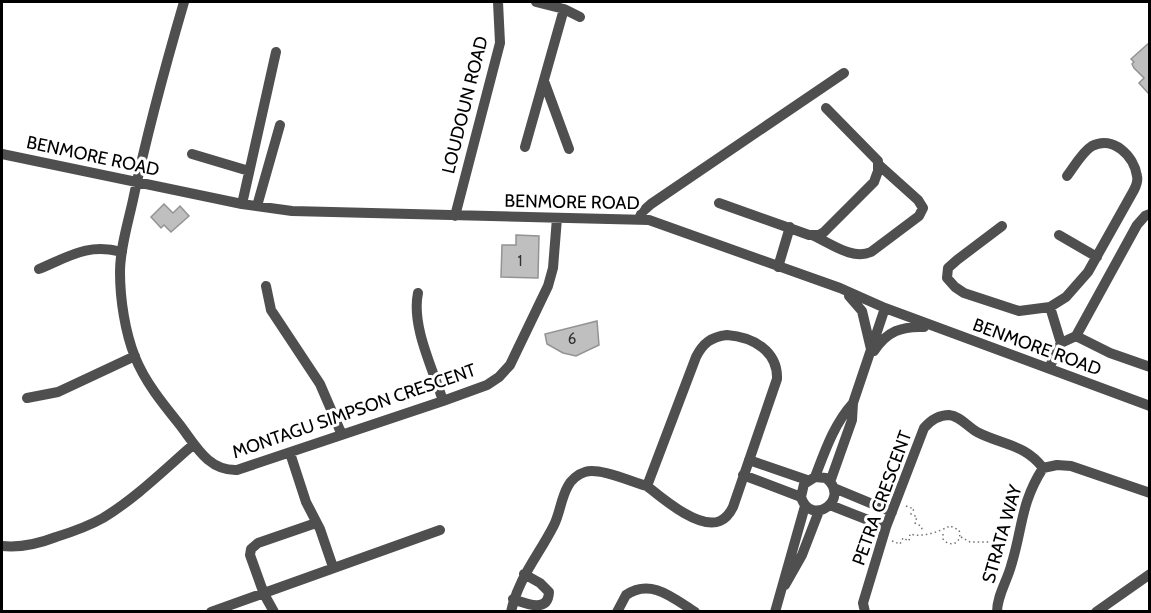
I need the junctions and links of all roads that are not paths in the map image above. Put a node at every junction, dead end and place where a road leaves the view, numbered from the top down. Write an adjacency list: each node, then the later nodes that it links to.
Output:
1 (184, 2): 18 (street, MONTAGU SIMPSON CRESCENT)
2 (498, 2): 23 (street, LOUDOUN ROAD)
3 (536, 2): 4 (street)
4 (564, 9): 5 (street); 8 (street)
5 (580, 17)
6 (276, 52): 16 (street)
7 (844, 73): 25 (street)
8 (544, 80): 11 (street); 12 (street)
9 (826, 108): 15 (street)
10 (280, 125): 21 (street)
11 (525, 147)
12 (569, 149)
13 (2, 154): 18 (street, BENMORE ROAD)
14 (192, 154): 16 (street)
15 (879, 165): 29 (street); 29 (street)
16 (249, 171): 20 (street)
17 (1067, 176): 31 (street)
18 (137, 182): 20 (street, BENMORE ROAD); 30 (street, MONTAGU SIMPSON CRESCENT)
19 (719, 203): 27 (street)
20 (242, 204): 21 (street, BENMORE ROAD)
21 (257, 206): 23 (street, BENMORE ROAD)
22 (1149, 214): 40 (street)
23 (455, 216): 24 (street, BENMORE ROAD)
24 (557, 218): 25 (street, BENMORE ROAD); 48 (street, MONTAGU SIMPSON CRESCENT)
25 (639, 219): 32 (street, BENMORE ROAD)
26 (1002, 226): 37 (street)
27 (790, 227): 29 (street); 32 (street)
28 (1059, 235): 31 (street)
29 (814, 236)
30 (122, 252): 33 (street); 43 (street, MONTAGU SIMPSON CRESCENT)
31 (1097, 257): 37 (street)
32 (778, 267): 35 (street, BENMORE ROAD)
33 (39, 269)
34 (266, 286): 51 (street)
35 (840, 288): 38 (street, BENMORE ROAD); 42 (street)
36 (418, 293): 48 (street)
37 (1050, 307): 41 (street)
38 (885, 308): 39 (street, BENMORE ROAD); 42 (street)
39 (936, 328): 44 (street); 46 (street, BENMORE ROAD)
40 (1076, 336): 41 (street); 45 (street)
41 (1060, 344): 46 (street)
42 (871, 349): 44 (street)
43 (135, 356): 47 (street); 52 (street, MONTAGU SIMPSON CRESCENT)
44 (867, 361): 49 (street)
45 (1149, 367)
46 (1049, 368): 50 (street, BENMORE ROAD)
47 (27, 398)
48 (443, 401): 51 (street, MONTAGU SIMPSON CRESCENT)
49 (853, 403): 57 (street); 58 (street)
50 (1149, 406)
51 (342, 435): 53 (street, MONTAGU SIMPSON CRESCENT)
52 (194, 444): 53 (street, MONTAGU SIMPSON CRESCENT); 68 (street)
53 (290, 453): 65 (street)
54 (749, 460): 56 (street); 57 (street); 59 (street)
55 (1043, 468): 60 (street); 63 (street, PETRA CRESCENT); 83 (street, STRATA WAY)
56 (743, 475): 59 (street); 61 (street)
57 (811, 478): 58 (street); 61 (street)
58 (832, 485): 62 (street); 63 (street)
59 (647, 486): 70 (street)
60 (1149, 493)
61 (803, 501): 64 (street); 72 (street)
62 (830, 505): 64 (street); 67 (street)
63 (894, 507): 67 (street, PETRA CRESCENT)
64 (819, 510): 72 (street)
65 (316, 523): 69 (street); 73 (street)
66 (440, 530): 69 (street)
67 (885, 532): 75 (street, PETRA CRESCENT)
68 (2, 546)
69 (333, 567): 73 (street)
70 (524, 574): 74 (street); 74 (street)
71 (1149, 574): 84 (street)
72 (782, 590): 81 (street)
73 (264, 594): 76 (street); 77 (street)
74 (513, 599): 78 (street)
75 (864, 607): 82 (street)
76 (211, 612)
77 (274, 612)
78 (511, 612)
79 (617, 612): 80 (street)
80 (695, 612)
81 (775, 612)
82 (853, 612)
83 (997, 612)
84 (1095, 612)

